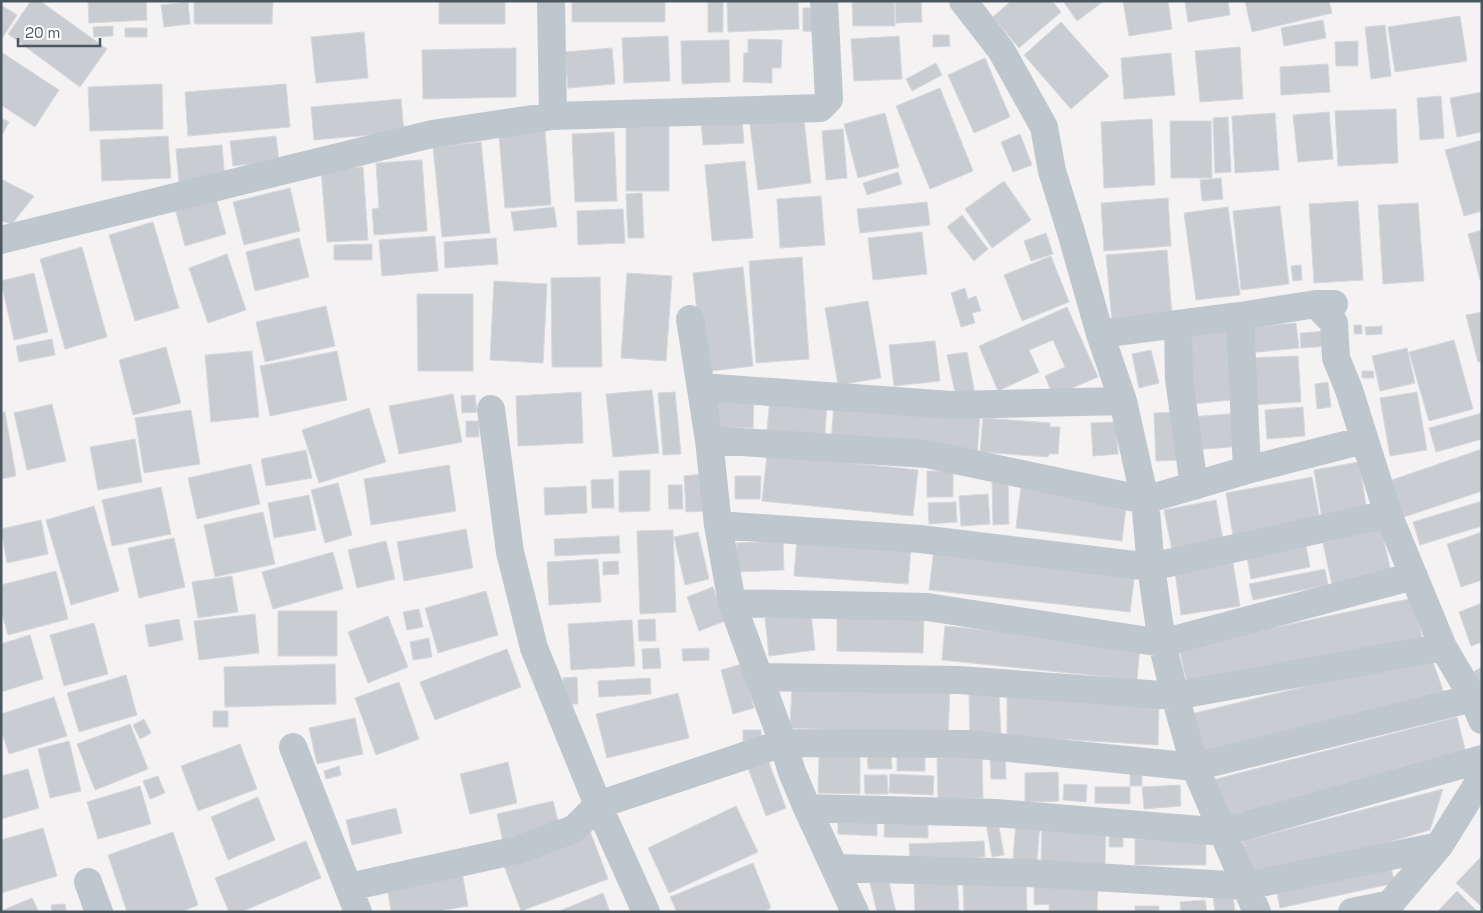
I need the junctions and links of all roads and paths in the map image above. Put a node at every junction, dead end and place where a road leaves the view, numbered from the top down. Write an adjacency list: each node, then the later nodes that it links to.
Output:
1 (551, 1): 4 (street)
2 (824, 1): 4 (street)
3 (963, 1): 9 (street)
4 (553, 116): 5 (street)
5 (1, 240)
6 (1240, 316): 8 (street); 14 (street); 15 (street)
7 (690, 319): 10 (street)
8 (1178, 324): 9 (street); 16 (street)
9 (1100, 334): 11 (street)
10 (701, 387): 11 (street); 13 (street)
11 (1123, 401): 17 (street)
12 (491, 409): 33 (street)
13 (709, 440): 17 (street); 19 (street)
14 (1364, 440): 15 (street); 18 (street)
15 (1247, 470): 16 (street)
16 (1194, 486): 17 (street)
17 (1145, 500): 20 (street)
18 (1388, 514): 20 (street); 21 (street)
19 (718, 525): 20 (street); 22 (street)
20 (1151, 567): 23 (street)
21 (1414, 576): 23 (street); 24 (street)
22 (732, 604): 23 (street); 25 (street)
23 (1162, 643): 26 (street)
24 (1444, 647): 26 (street); 27 (street)
25 (760, 677): 26 (street); 28 (street)
26 (1174, 696): 31 (street)
27 (1477, 709): 31 (street)
28 (784, 743): 31 (street); 33 (street); 34 (street)
29 (293, 747): 40 (street)
30 (1482, 759): 35 (street)
31 (1195, 767): 35 (street)
32 (1482, 777): 36 (street)
33 (598, 805): 40 (street); 43 (street)
34 (807, 808): 35 (street); 37 (street)
35 (1224, 832): 39 (street)
36 (1438, 846): 39 (street); 41 (street)
37 (835, 868): 39 (street); 44 (street)
38 (88, 882): 42 (street)
39 (1246, 886): 45 (street)
40 (354, 900)
41 (1387, 908): 46 (street)
42 (100, 912)
43 (646, 912)
44 (855, 912)
45 (1257, 912)
46 (1352, 912)

